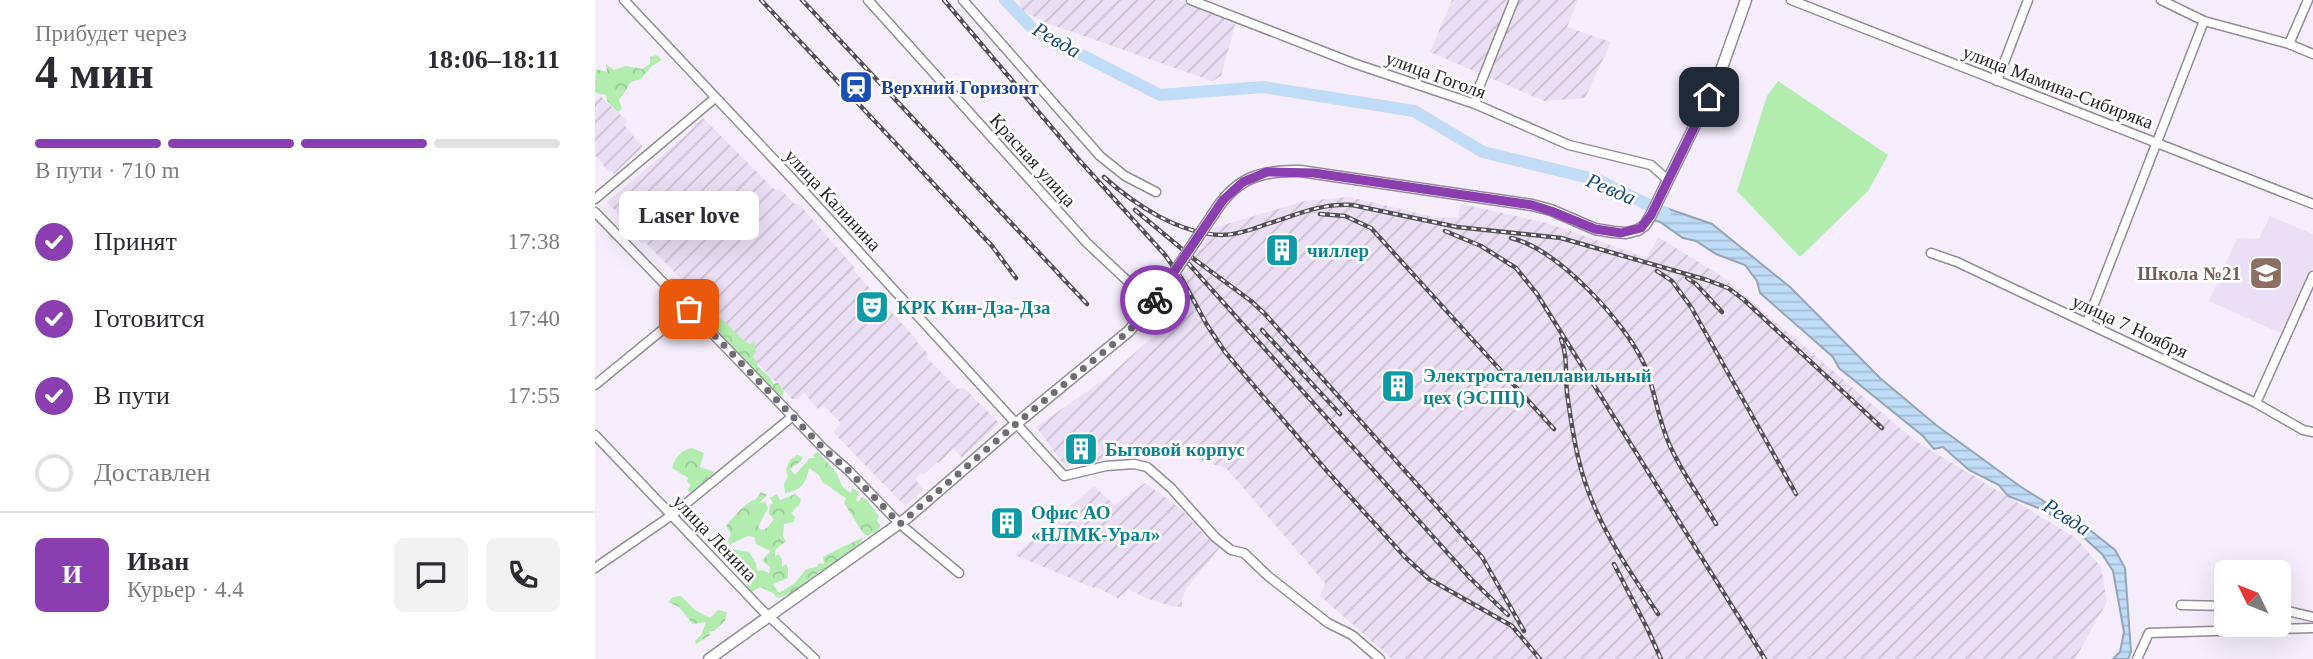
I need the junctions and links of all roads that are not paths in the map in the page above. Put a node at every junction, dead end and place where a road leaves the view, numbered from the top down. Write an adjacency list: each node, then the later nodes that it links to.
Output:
1 (624, 0): 15 (street, улица Калинина)
2 (867, 0): 25 (street, Красная улица)
3 (963, 0): 19 (street)
4 (1191, 0): 16 (street, улица Гоголя)
5 (1514, 0): 16 (street)
6 (1746, 0): 18 (main road)
7 (1791, 0): 14 (street, улица Мамина-Сибиряка)
8 (2028, 0): 14 (street)
9 (2161, 0): 11 (street)
10 (2308, 0): 12 (street)
11 (2204, 21): 12 (street); 17 (street)
12 (2289, 44): 13 (street)
13 (2313, 54)
14 (1997, 81): 17 (street, улица Мамина-Сибиряка)
15 (715, 98): 20 (street); 31 (street, улица Калинина)
16 (1475, 104): 18 (street, улица Гоголя)
17 (2157, 142): 21 (street, улица Мамина-Сибиряка); 27 (street)
18 (1666, 184): 25 (main road, bridge)
19 (1156, 192)
20 (595, 199)
21 (2313, 204)
22 (595, 212): 26 (street)
23 (1931, 253): 27 (street, улица 7 Ноября)
24 (2313, 275): 29 (street)
25 (1152, 304): 31 (main road)
26 (689, 309): 28 (street); 30 (street)
27 (2087, 322): 29 (street, улица 7 Ноября)
28 (595, 385)
29 (2256, 403): 32 (street, улица 7 Ноября)
30 (793, 416): 34 (street); 35 (street)
31 (1017, 423): 35 (main road); 46 (street, улица Калинина)
32 (2313, 432)
33 (595, 436): 34 (street, улица Ленина)
34 (672, 515): 36 (street); 41 (street, улица Ленина)
35 (900, 524): 37 (street); 41 (main road)
36 (595, 568)
37 (959, 573)
38 (2181, 605): 39 (street)
39 (2214, 606)
40 (2291, 612): 42 (street)
41 (770, 616): 44 (main road); 45 (street, улица Ленина)
42 (2313, 617)
43 (2313, 628): 47 (street)
44 (709, 659)
45 (815, 659)
46 (1380, 659)
47 (2137, 659)

